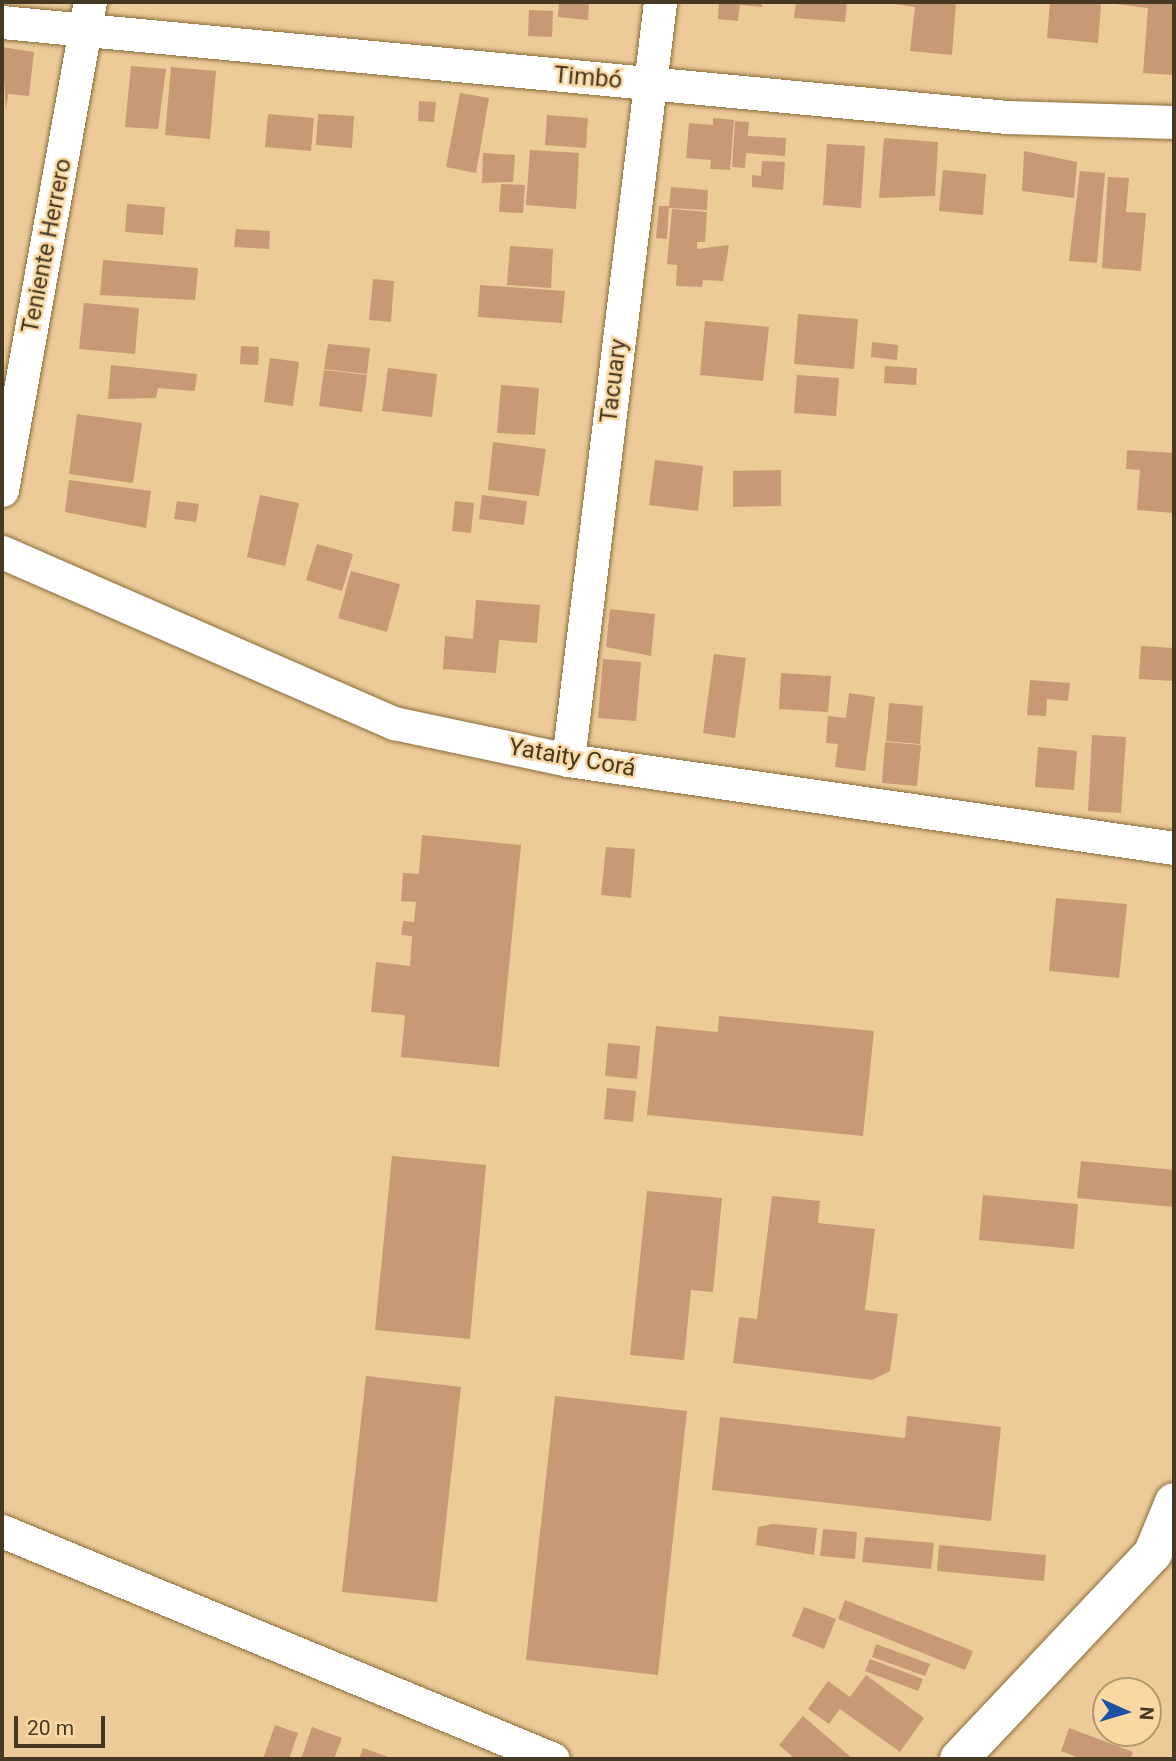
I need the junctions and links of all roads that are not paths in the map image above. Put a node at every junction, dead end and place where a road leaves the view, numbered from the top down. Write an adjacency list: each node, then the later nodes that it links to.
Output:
1 (660, 2): 4 (street, Tacuary)
2 (88, 16): 3 (street, Timbó); 4 (street, Timbó); 6 (street, Teniente Herrero)
3 (2, 22)
4 (650, 84): 5 (street, Timbó); 8 (street, Tacuary)
5 (1174, 122)
6 (2, 490)
7 (2, 552): 8 (street, Yataity Corá)
8 (568, 760): 9 (street, Yataity Corá)
9 (1174, 848)
10 (1174, 1502): 12 (street)
11 (2, 1531): 13 (street)
12 (1163, 1554): 14 (street)
13 (553, 1759)
14 (959, 1759)

